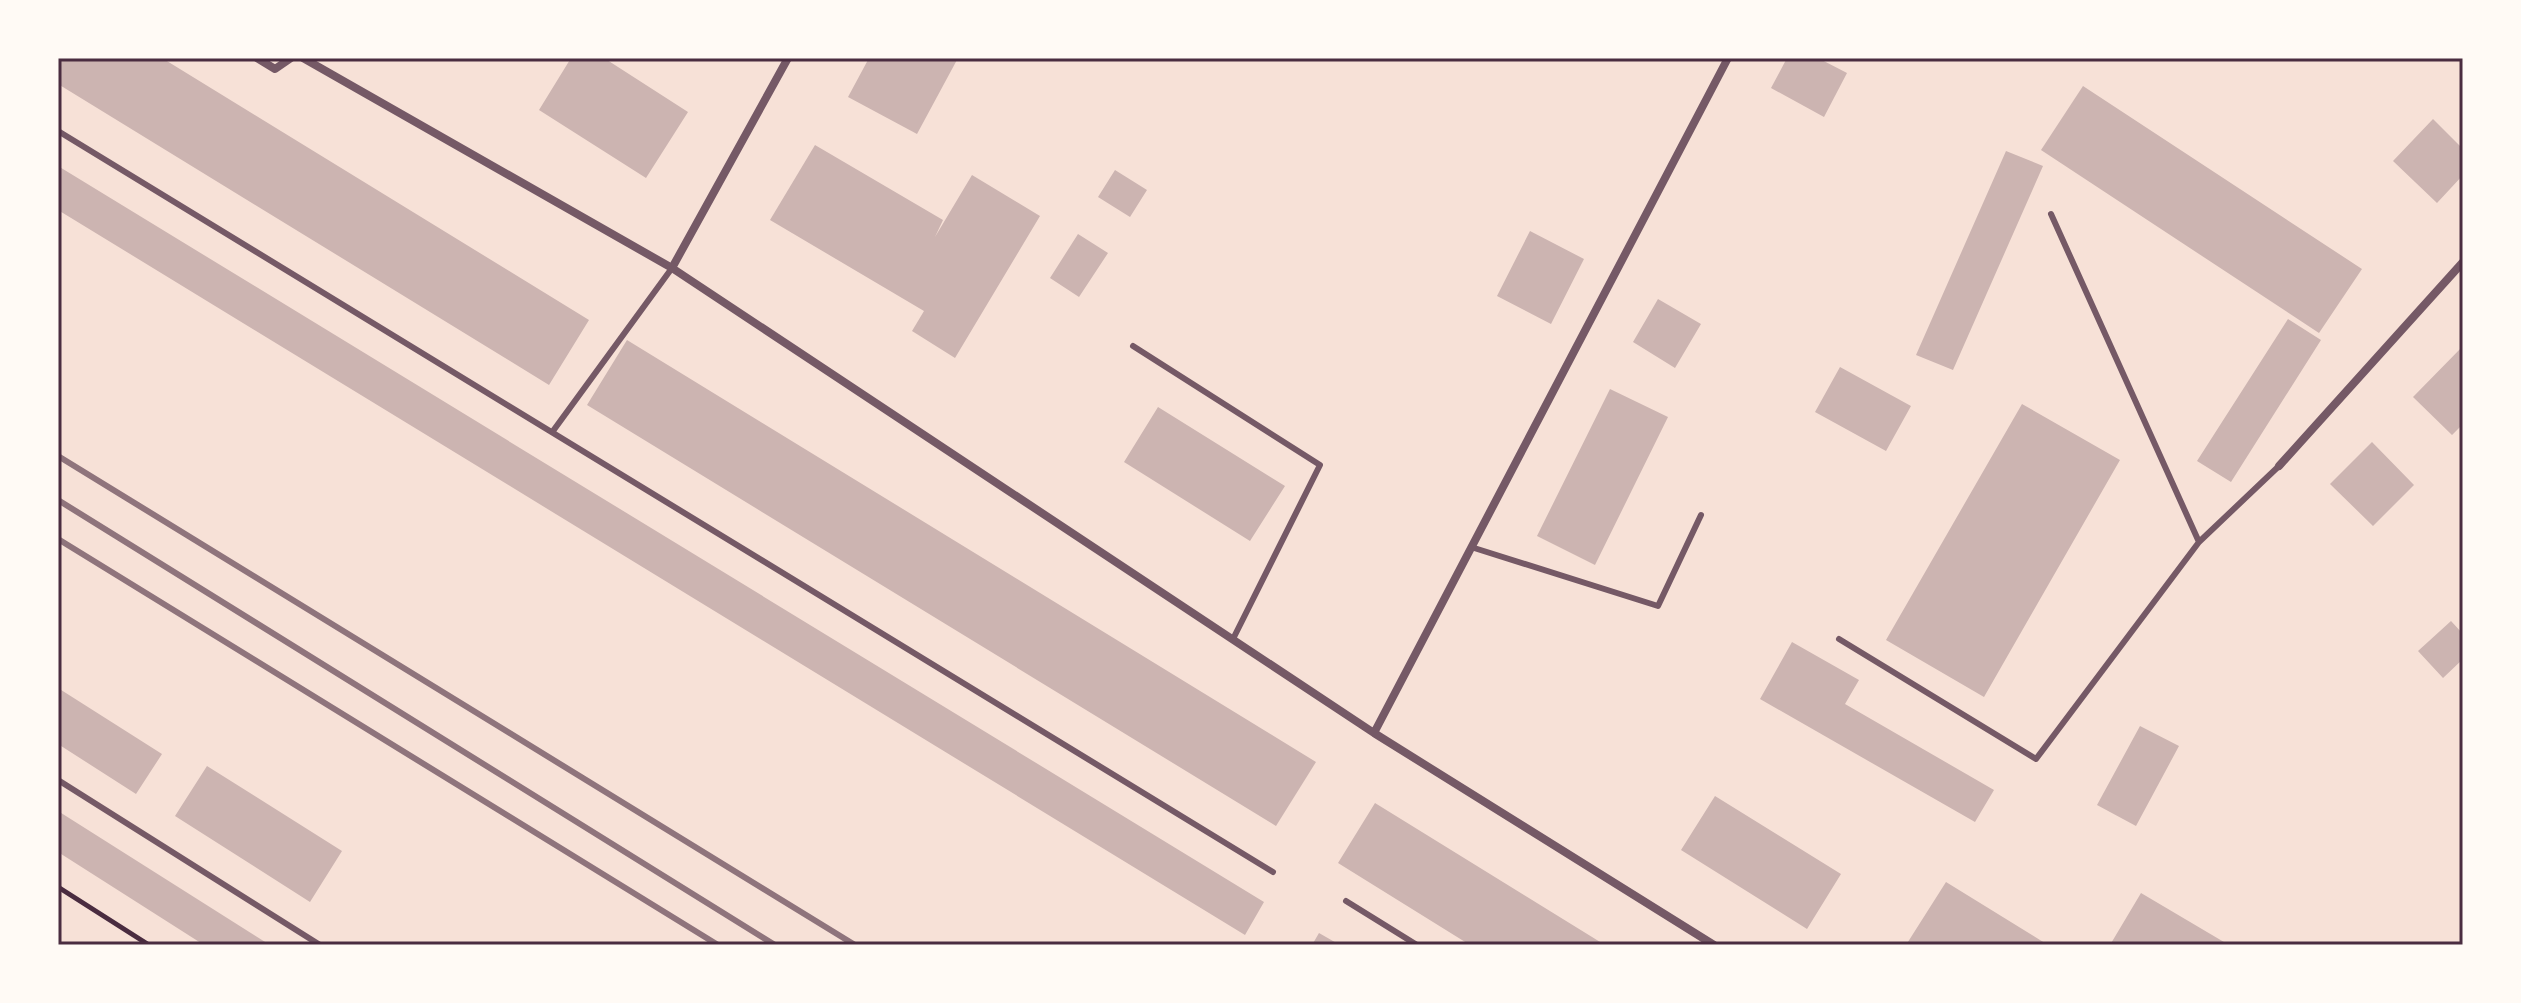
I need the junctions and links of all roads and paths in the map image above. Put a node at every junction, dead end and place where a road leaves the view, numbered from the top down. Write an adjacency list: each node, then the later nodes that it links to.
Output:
1 (257, 58): 2 (street)
2 (291, 58)
3 (303, 58): 9 (street)
4 (788, 58): 9 (street)
5 (1728, 58): 15 (street)
6 (58, 131): 11 (lane)
7 (2051, 214): 14 (lane)
8 (2463, 262): 12 (street)
9 (672, 268): 11 (lane); 16 (street)
10 (1133, 346): 16 (lane)
11 (553, 431): 20 (lane)
12 (2279, 466): 14 (lane)
13 (1701, 515): 15 (lane)
14 (2199, 542): 17 (lane)
15 (1471, 547): 18 (street)
16 (1233, 639): 18 (street)
17 (1839, 639)
18 (1374, 733): 26 (street)
19 (58, 780): 24 (lane)
20 (1273, 872)
21 (58, 887): 23 (path)
22 (1346, 901): 25 (lane)
23 (149, 945)
24 (320, 945)
25 (1417, 945)
26 (1714, 945)

